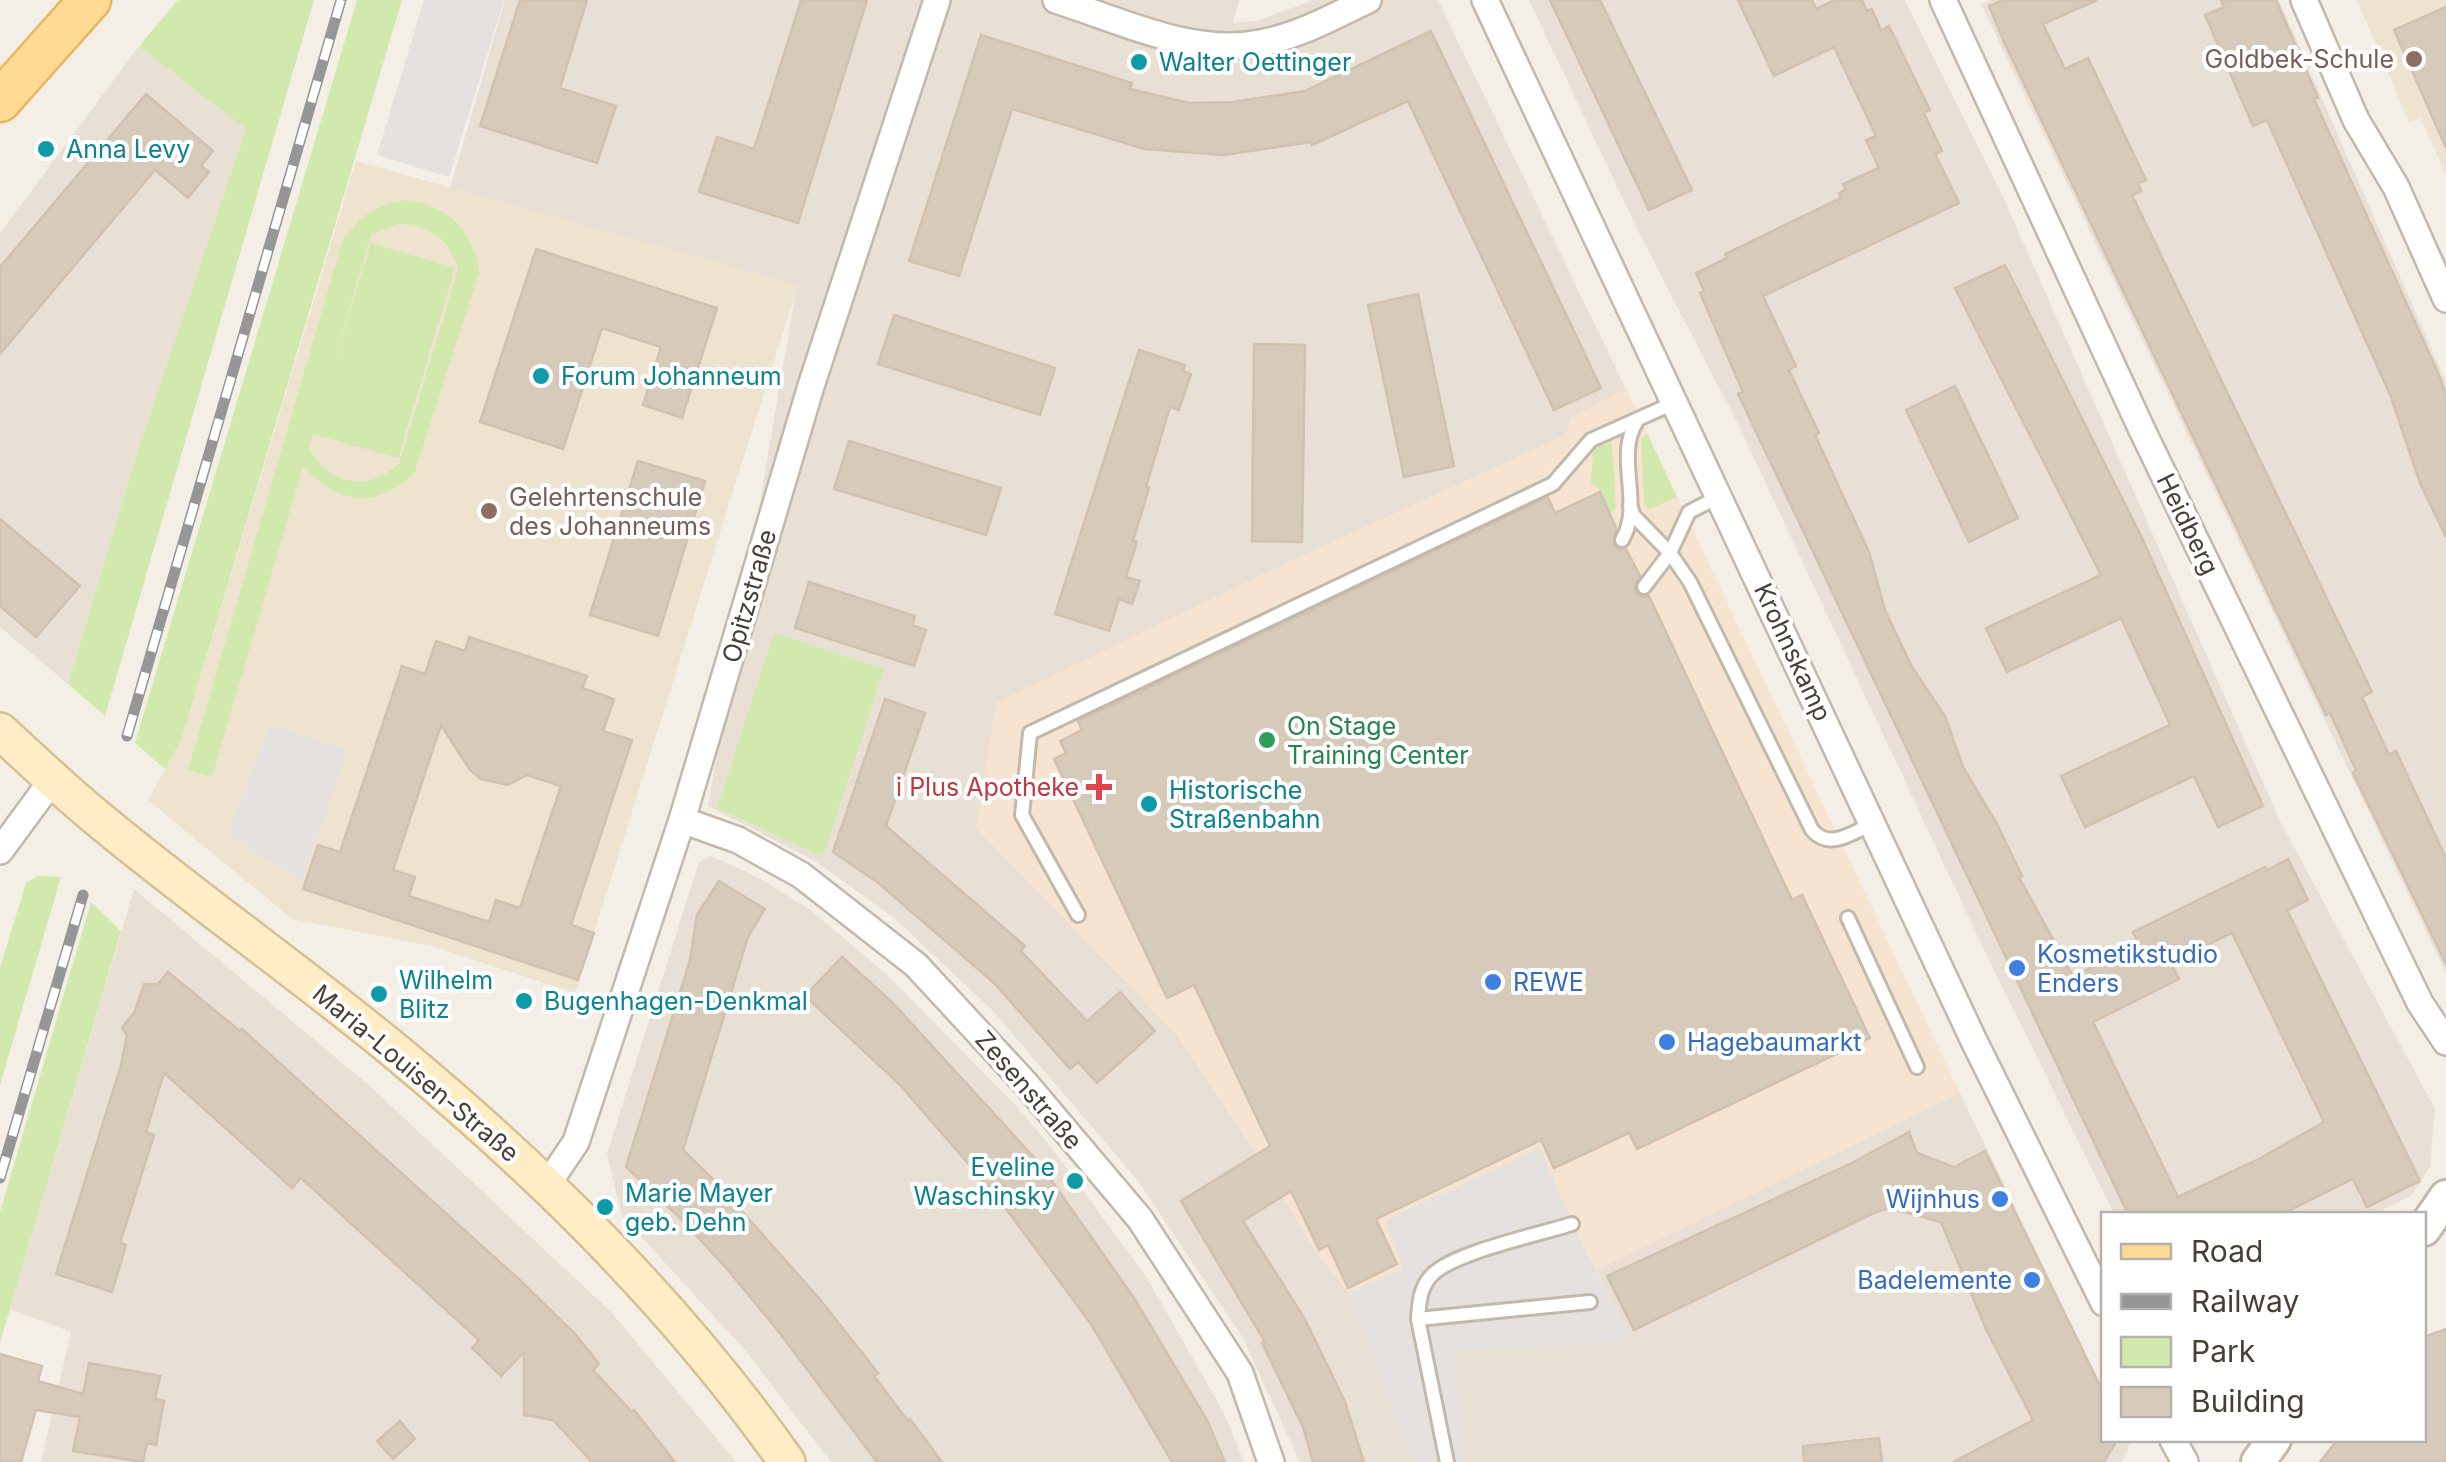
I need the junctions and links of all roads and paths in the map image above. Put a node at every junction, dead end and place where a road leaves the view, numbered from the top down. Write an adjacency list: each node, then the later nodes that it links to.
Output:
1 (90, 0): 8 (main road)
2 (937, 0): 19 (street, Opitzstraße)
3 (1056, 0): 4 (street)
4 (1368, 0)
5 (1485, 0): 10 (street, Krohnskamp)
6 (2304, 0): 9 (street)
7 (1945, 1): 24 (street, Heidberg)
8 (0, 101)
9 (2446, 298)
10 (1676, 402): 11 (lane); 12 (street, Krohnskamp)
11 (1636, 421): 13 (lane); 22 (lane)
12 (1720, 496): 15 (lane); 20 (street, Krohnskamp)
13 (1630, 505): 14 (lane); 15 (lane)
14 (1622, 540)
15 (1670, 553): 16 (lane); 20 (lane)
16 (1644, 586)
17 (0, 731): 18 (main road, Maria-Louisen-Straße)
18 (53, 779): 21 (street); 26 (main road, Maria-Louisen-Straße)
19 (682, 820): 26 (street, Opitzstraße); 34 (street, Zesenstraße)
20 (1874, 823): 30 (street, Krohnskamp)
21 (0, 851)
22 (1078, 915)
23 (1848, 918): 25 (lane)
24 (2446, 1042)
25 (1917, 1067)
26 (547, 1186): 33 (main road, Maria-Louisen-Straße)
27 (2446, 1197): 29 (street)
28 (1572, 1224): 32 (lane)
29 (2426, 1226)
30 (2101, 1297)
31 (1590, 1302): 32 (lane)
32 (1418, 1319): 35 (lane)
33 (787, 1462)
34 (1271, 1462)
35 (1447, 1462)

